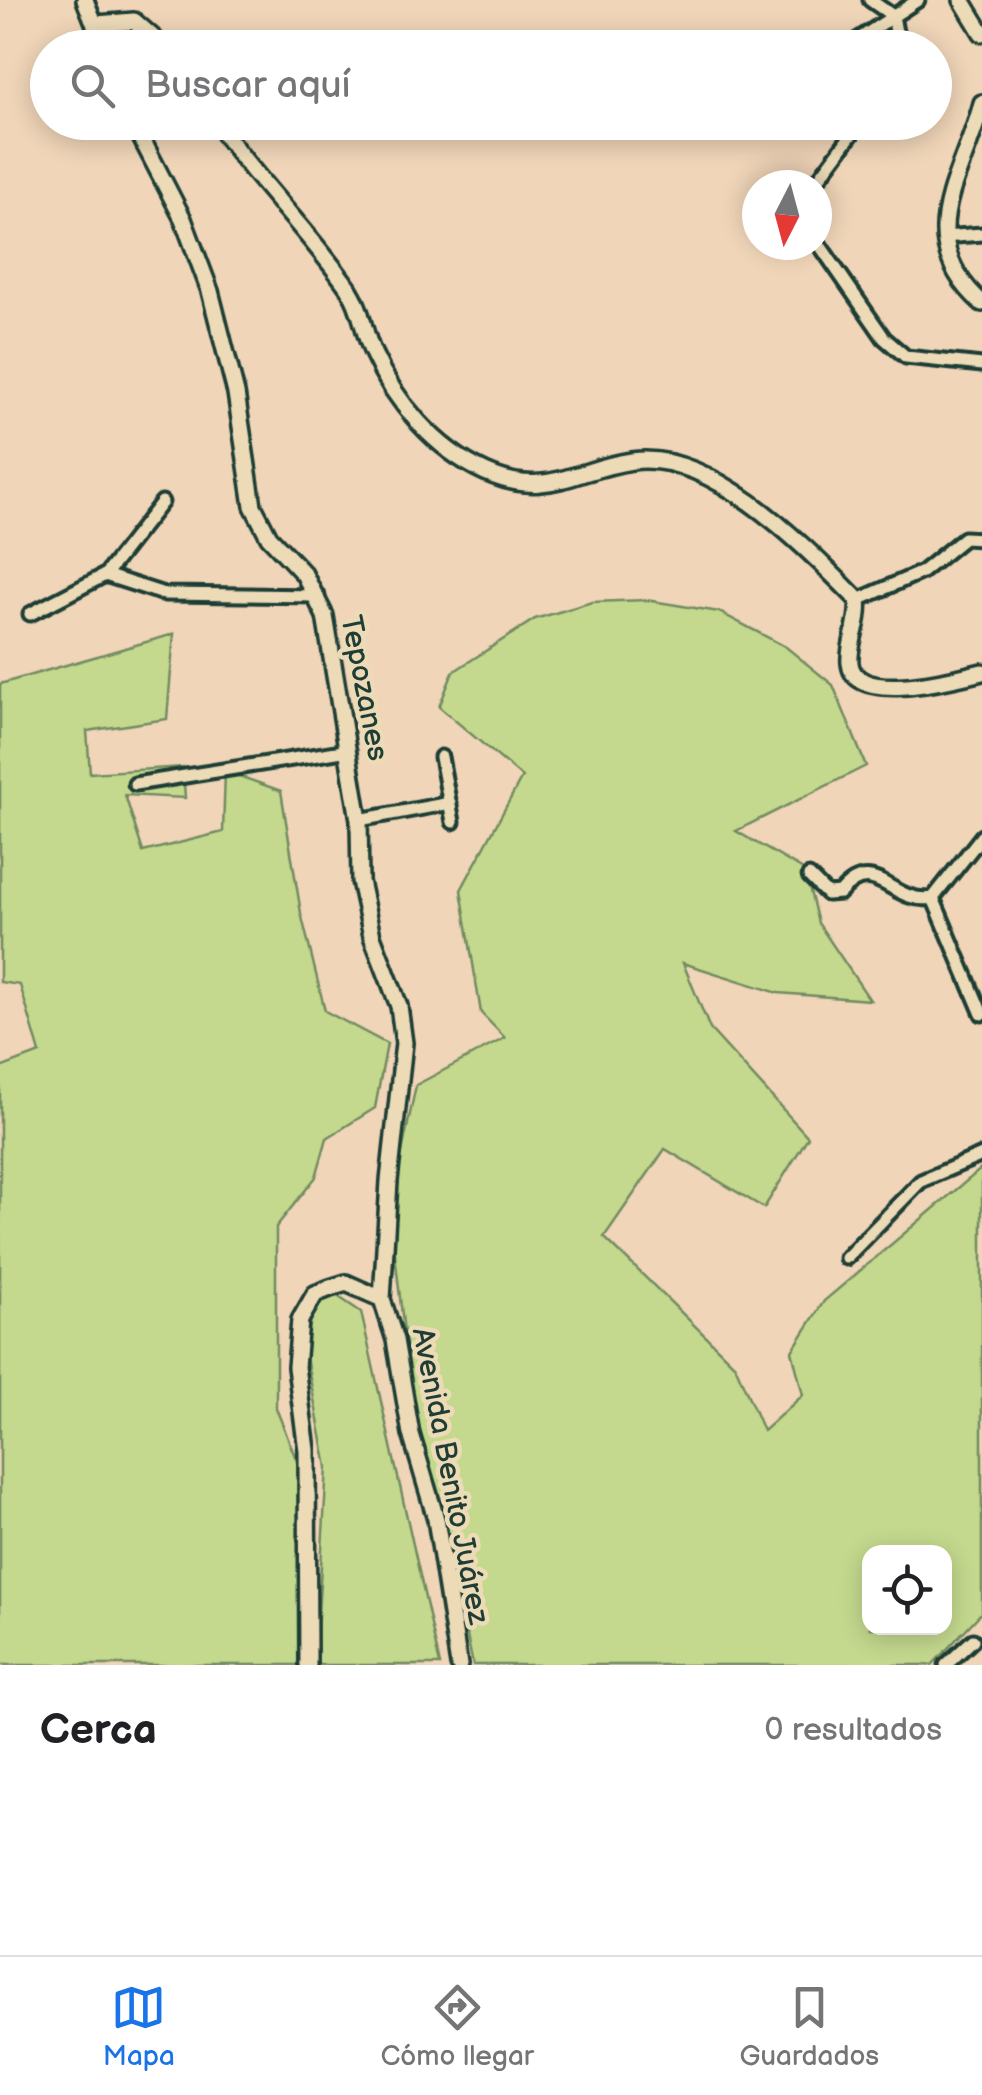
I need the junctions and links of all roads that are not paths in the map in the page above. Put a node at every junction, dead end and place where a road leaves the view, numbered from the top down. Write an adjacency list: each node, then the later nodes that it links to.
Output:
1 (85, 0): 6 (street)
2 (870, 0): 5 (street)
3 (918, 0): 5 (street)
4 (962, 0): 11 (street)
5 (893, 16): 9 (street); 10 (street)
6 (97, 24): 7 (street); 8 (street)
7 (99, 30)
8 (144, 30)
9 (872, 30)
10 (895, 30)
11 (982, 33)
12 (982, 103): 18 (street)
13 (142, 140): 25 (street, Tepozanes)
14 (228, 140): 26 (street)
15 (848, 140): 16 (street)
16 (825, 170)
17 (982, 234): 18 (street)
18 (944, 238): 20 (street)
19 (830, 260): 21 (street)
20 (982, 303)
21 (982, 364)
22 (162, 502): 24 (street)
23 (982, 539): 26 (street)
24 (105, 575): 25 (street); 27 (street)
25 (318, 596): 29 (street, Tepozanes)
26 (858, 600): 28 (street)
27 (30, 614)
28 (982, 675)
29 (349, 750): 31 (street); 33 (street, Tepozanes)
30 (441, 758): 32 (street)
31 (135, 784)
32 (450, 803): 33 (street); 34 (street)
33 (359, 820): 41 (street, Tepozanes)
34 (454, 822)
35 (982, 836): 37 (street)
36 (809, 876): 37 (street)
37 (932, 898): 38 (street)
38 (982, 1014)
39 (982, 1155): 40 (street)
40 (846, 1258)
41 (382, 1299): 43 (street); 44 (street, Avenida Benito Juárez)
42 (973, 1640): 45 (street)
43 (308, 1665)
44 (460, 1665)
45 (946, 1665)

